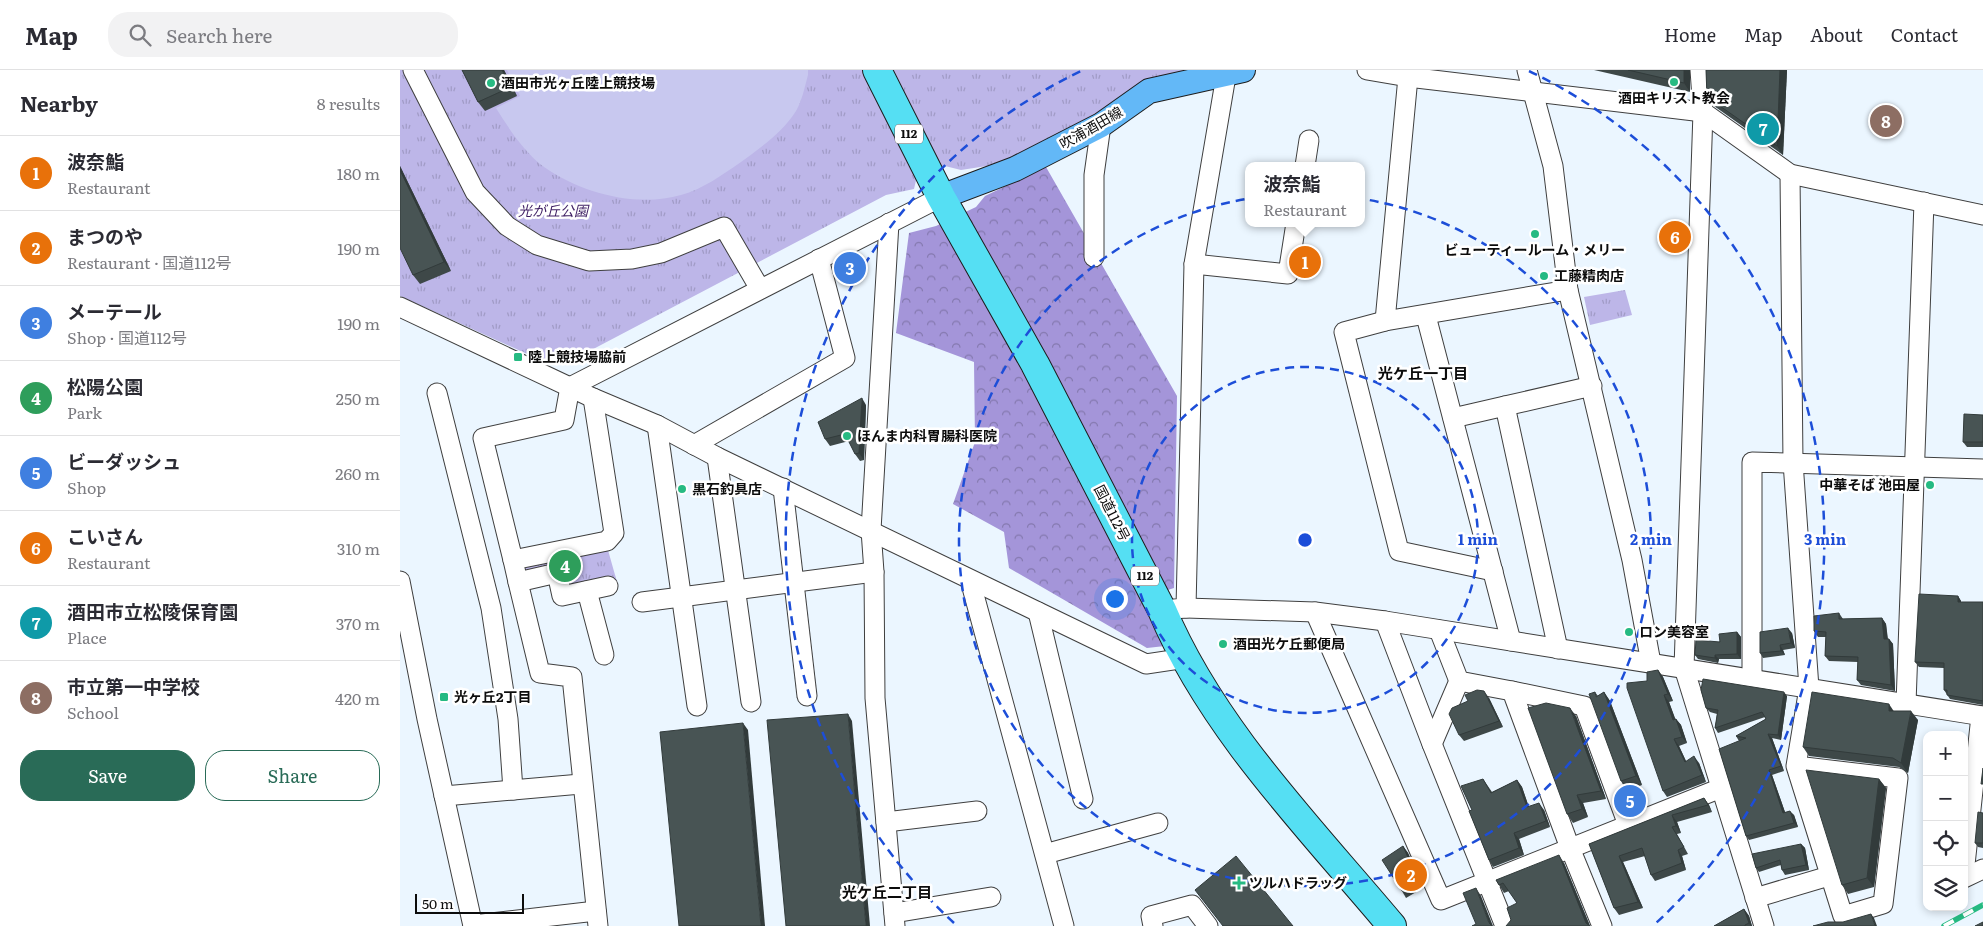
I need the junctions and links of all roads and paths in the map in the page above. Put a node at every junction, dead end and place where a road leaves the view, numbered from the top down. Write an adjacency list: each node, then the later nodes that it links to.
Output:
1 (413, 70): 22 (street)
2 (877, 70): 14 (highway, 国道112号 / 112)
3 (1367, 70): 7 (street)
4 (1527, 70): 8 (street)
5 (1700, 70): 9 (street)
6 (1233, 71): 10 (main road, 吹浦酒田線); 21 (street)
7 (1408, 77): 8 (street); 26 (street)
8 (1532, 90): 9 (street); 23 (street)
9 (1703, 112): 13 (street); 63 (street)
10 (1101, 125): 14 (main road, 吹浦酒田線); 19 (street)
11 (1309, 140): 12 (street)
12 (1306, 162)
13 (1790, 174): 15 (street); 36 (street)
14 (941, 197): 17 (street); 53 (highway, 国道112号 / 112)
15 (1924, 202): 16 (street); 37 (street)
16 (1983, 214)
17 (889, 224): 20 (street); 40 (street)
18 (1295, 227): 21 (street)
19 (1094, 257)
20 (819, 259): 22 (street); 34 (street)
21 (1194, 264): 53 (street)
22 (760, 290): 28 (street)
23 (1568, 290): 25 (street); 27 (street)
24 (400, 307): 28 (street)
25 (1426, 316): 26 (street); 32 (street)
26 (1385, 321): 42 (street)
27 (1592, 386): 31 (street); 62 (street)
28 (570, 387): 30 (street); 41 (street)
29 (437, 393): 77 (street)
30 (593, 398): 33 (street); 41 (street)
31 (1505, 406): 32 (street); 59 (street)
32 (1453, 418): 42 (street)
33 (657, 425): 34 (street); 51 (street)
34 (694, 445): 35 (street)
35 (717, 457): 39 (street); 50 (street)
36 (1793, 462): 37 (street); 64 (street); 66 (street)
37 (1916, 466): 38 (street); 70 (street)
38 (1983, 469)
39 (783, 488): 40 (street); 47 (street)
40 (871, 530): 43 (street); 44 (street)
41 (513, 560): 46 (street)
42 (1493, 571): 58 (street)
43 (874, 572): 47 (street); 81 (street)
44 (970, 580): 54 (street); 85 (street)
45 (400, 581): 78 (street)
46 (518, 582): 49 (street); 75 (street)
47 (793, 582): 50 (street); 68 (street)
48 (608, 586): 49 (street)
49 (587, 591): 60 (street)
50 (736, 591): 51 (street); 69 (street)
51 (681, 597): 52 (street); 71 (street)
52 (642, 602)
53 (1174, 609): 55 (street); 61 (highway, 国道112号 / 112)
54 (1038, 612): 61 (street); 79 (street)
55 (1315, 612): 56 (street); 90 (street)
56 (1385, 621): 57 (street); 73 (street)
57 (1439, 630): 58 (street); 65 (street)
58 (1511, 641): 59 (street)
59 (1558, 648): 62 (street)
60 (604, 655)
61 (1186, 658): 100 (highway, 国道112号 / 112)
62 (1651, 663): 63 (street)
63 (1684, 668): 64 (street); 76 (street)
64 (1752, 679): 66 (street)
65 (1459, 681): 67 (street); 73 (street)
66 (1809, 688): 70 (street); 74 (street)
67 (1512, 691): 83 (street); 84 (street)
68 (807, 696)
69 (752, 702)
70 (1906, 704): 72 (street)
71 (697, 706)
72 (1982, 716): 86 (street)
73 (1432, 744): 90 (street)
74 (1796, 766): 88 (street); 95 (street)
75 (581, 784): 77 (street); 93 (street)
76 (1721, 788): 83 (street); 92 (street)
77 (513, 790): 78 (street)
78 (444, 796): 96 (street)
79 (1083, 799)
80 (977, 811): 81 (street)
81 (886, 822): 94 (street)
82 (1158, 823): 85 (street)
83 (1628, 825): 84 (street)
84 (1570, 848): 90 (street); 102 (street)
85 (1045, 854): 97 (street)
86 (1965, 866)
87 (1983, 869): 89 (street)
88 (1829, 876): 92 (street); 95 (street)
89 (1968, 876)
90 (1486, 881): 101 (street)
91 (992, 897): 94 (street)
92 (1755, 898): 103 (street)
93 (597, 919): 96 (street)
94 (894, 920)
95 (1846, 921)
96 (473, 926)
97 (1064, 926)
98 (1153, 926): 99 (street)
99 (1208, 926)
100 (1392, 926)
101 (1505, 926)
102 (1602, 926)
103 (1764, 926)

